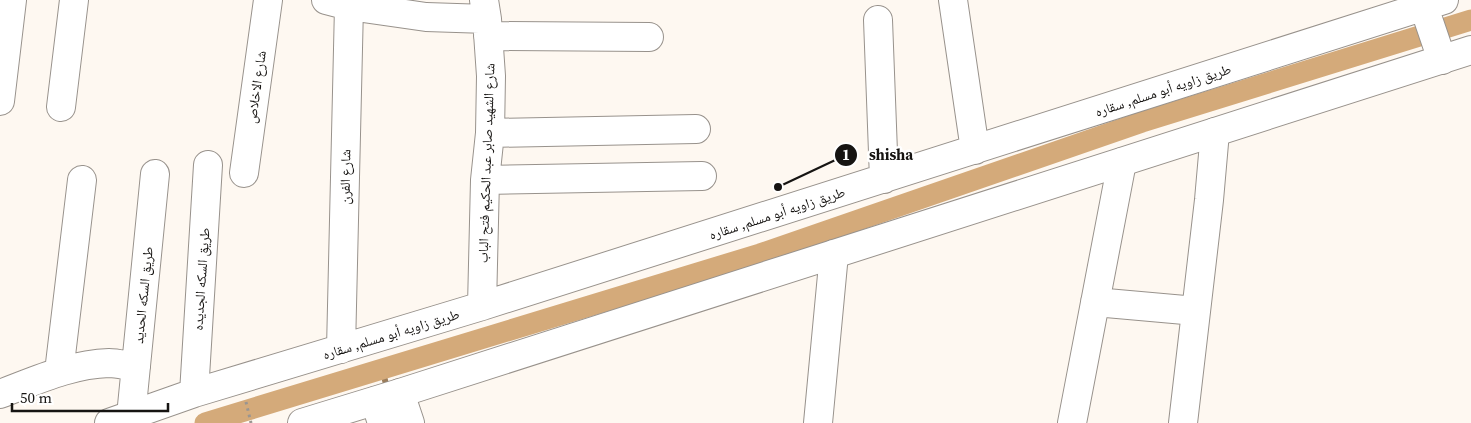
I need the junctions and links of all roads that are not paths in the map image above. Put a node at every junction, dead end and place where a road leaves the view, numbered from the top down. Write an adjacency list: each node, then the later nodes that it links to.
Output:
1 (12, 0): 13 (street)
2 (74, 0): 14 (street)
3 (268, 0): 21 (street, شارع الاخلاص)
4 (952, 0): 18 (street)
5 (338, 3): 7 (street); 31 (street, شارع الفرن)
6 (1430, 7): 12 (street); 18 (street, طريق زاويه أبو مسلم, سقاره)
7 (425, 9): 8 (street)
8 (486, 18): 10 (street); 17 (street, شارع الشهيد صابر عبد الحكيم فتح الباب)
9 (878, 20): 24 (street)
10 (649, 38)
11 (1471, 50): 12 (street)
12 (1440, 54): 16 (street)
13 (0, 101)
14 (61, 107)
15 (696, 128): 17 (street)
16 (1215, 132): 19 (street); 30 (street)
17 (490, 133): 26 (street, شارع الشهيد صابر عبد الحكيم فتح الباب)
18 (975, 150): 24 (street, طريق زاويه أبو مسلم, سقاره)
19 (1122, 162): 27 (street); 28 (street)
20 (208, 165): 34 (street, طريق السكه الجديده)
21 (244, 173)
22 (155, 174): 32 (street, طريق السكه الحديد)
23 (702, 176): 26 (street)
24 (884, 179): 29 (street, طريق زاويه أبو مسلم, سقاره)
25 (82, 180): 33 (street)
26 (485, 180): 29 (street, شارع الشهيد صابر عبد الحكيم فتح الباب)
27 (834, 254): 36 (street); 40 (street)
28 (1095, 302): 30 (street); 41 (street)
29 (482, 306): 31 (street, طريق زاويه أبو مسلم, سقاره)
30 (1196, 311): 42 (street)
31 (341, 349): 34 (street, طريق زاويه أبو مسلم, سقاره)
32 (136, 367): 33 (street); 37 (street, طريق السكه الحديد)
33 (59, 372): 35 (street)
34 (194, 393): 37 (street, طريق زاويه أبو مسلم, سقاره)
35 (0, 394)
36 (386, 406): 38 (street); 39 (street)
37 (120, 419)
38 (306, 422)
39 (410, 423)
40 (818, 423)
41 (1072, 423)
42 (1183, 423)

